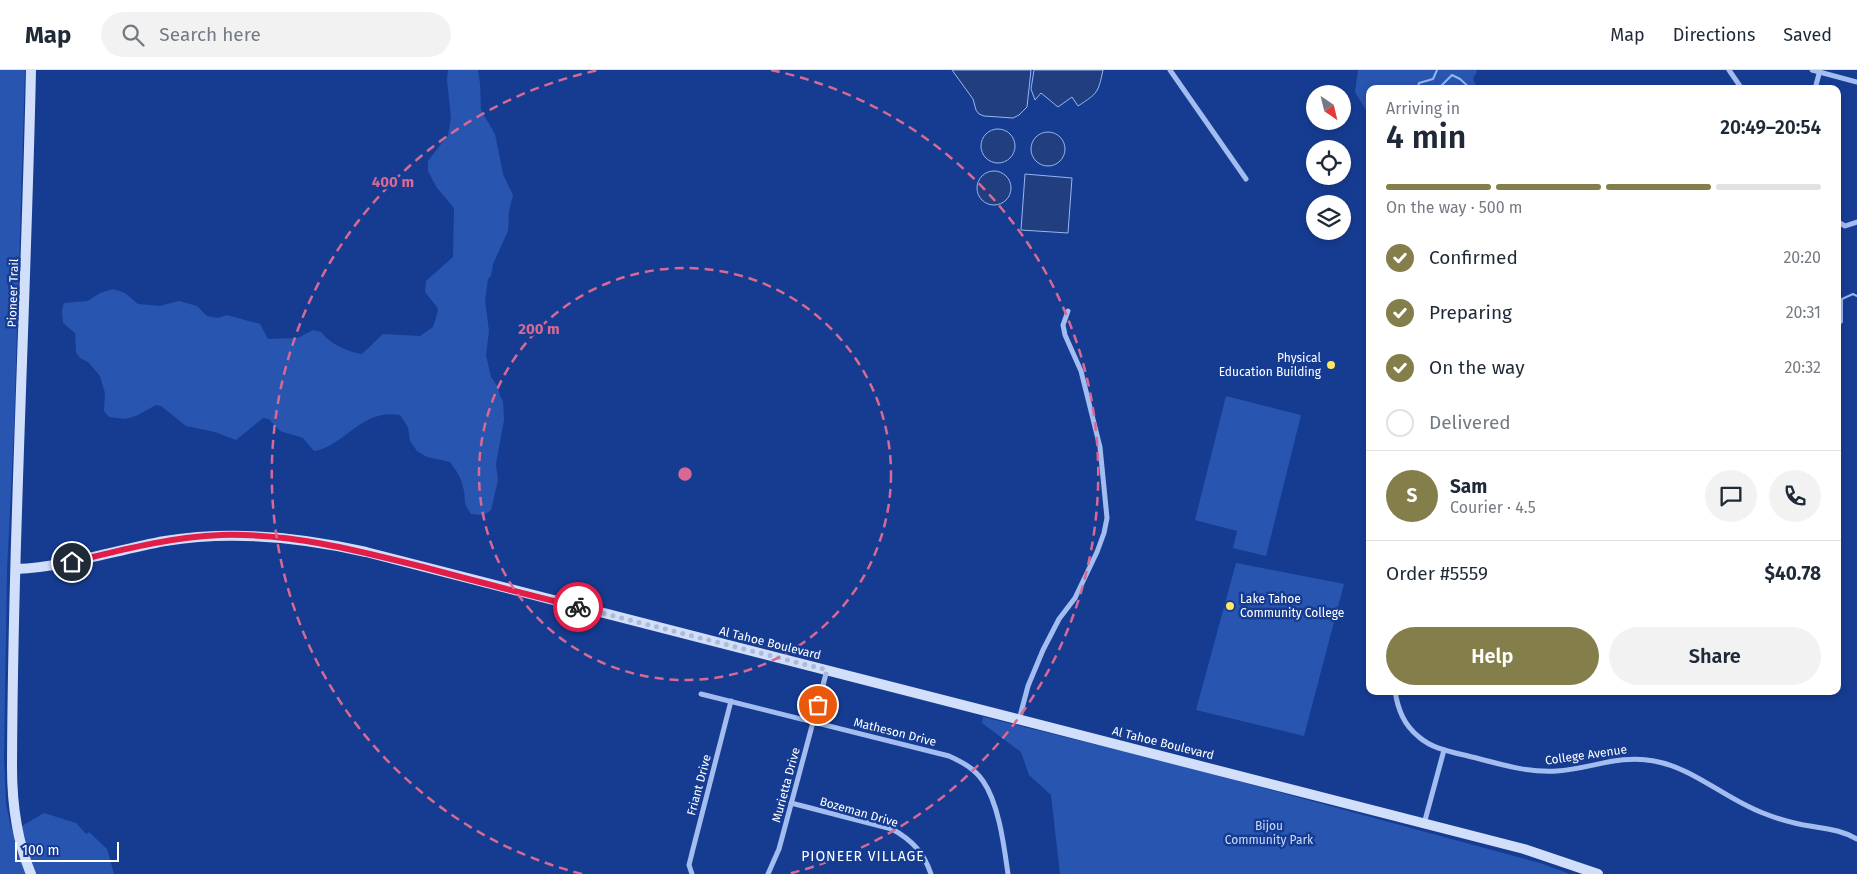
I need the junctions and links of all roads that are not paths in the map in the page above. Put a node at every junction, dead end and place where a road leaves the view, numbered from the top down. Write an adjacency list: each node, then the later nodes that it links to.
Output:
1 (31, 70): 13 (main road, Pioneer Trail)
2 (1170, 70): 9 (street)
3 (1812, 70): 5 (street)
4 (1732, 71): 7 (street)
5 (1820, 71): 6 (street); 8 (street)
6 (1857, 82)
7 (1740, 85)
8 (1817, 85)
9 (1246, 179)
10 (1857, 222): 11 (street)
11 (1841, 224)
12 (1068, 311): 18 (street)
13 (16, 569): 14 (main road, Al Tahoe Boulevard); 24 (main road, Pioneer Trail)
14 (827, 670): 18 (main road, Al Tahoe Boulevard); 19 (street, Murietta Drive)
15 (701, 694): 17 (street, Matheson Drive)
16 (1396, 695): 20 (street, College Avenue)
17 (731, 701): 19 (street, Matheson Drive); 25 (street, Friant Drive)
18 (1018, 720): 22 (main road, Al Tahoe Boulevard)
19 (813, 722): 21 (street, Murietta Drive); 28 (street, Matheson Drive)
20 (1444, 750): 22 (street); 23 (street, College Avenue)
21 (792, 803): 26 (street, Murietta Drive); 27 (street, Bozeman Drive)
22 (1424, 824): 29 (main road, Al Tahoe Boulevard)
23 (1857, 839)
24 (31, 874)
25 (692, 874)
26 (768, 874)
27 (931, 874)
28 (1008, 874)
29 (1598, 874)

